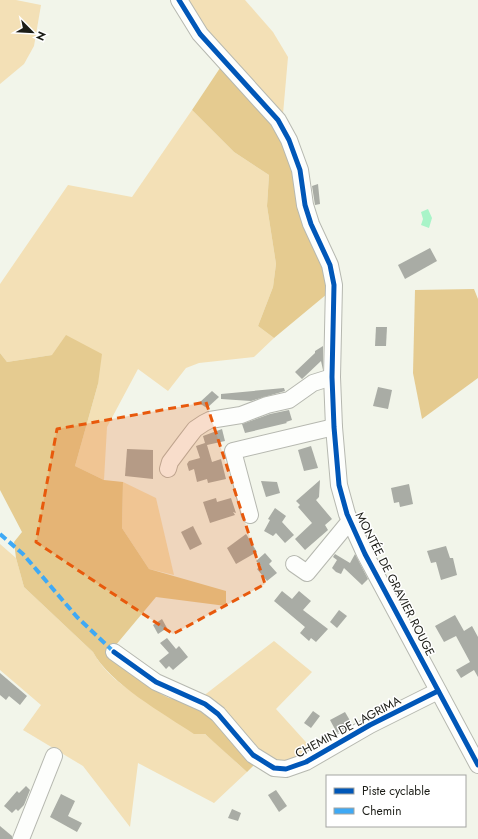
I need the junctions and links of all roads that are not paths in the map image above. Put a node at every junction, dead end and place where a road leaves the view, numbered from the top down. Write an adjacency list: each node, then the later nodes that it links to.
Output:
1 (179, 0): 2 (street, MONTÉE DE GRAVIER ROUGE)
2 (332, 377): 3 (street, MONTÉE DE GRAVIER ROUGE); 4 (street)
3 (334, 426): 5 (street); 6 (street, MONTÉE DE GRAVIER ROUGE)
4 (168, 469)
5 (250, 515)
6 (349, 522): 7 (street); 9 (street, MONTÉE DE GRAVIER ROUGE)
7 (294, 564)
8 (114, 652): 9 (street, CHEMIN DE LAGRIMA)
9 (438, 691): 11 (street, MONTÉE DE GRAVIER ROUGE)
10 (54, 756): 12 (street)
11 (478, 765)
12 (21, 839)

